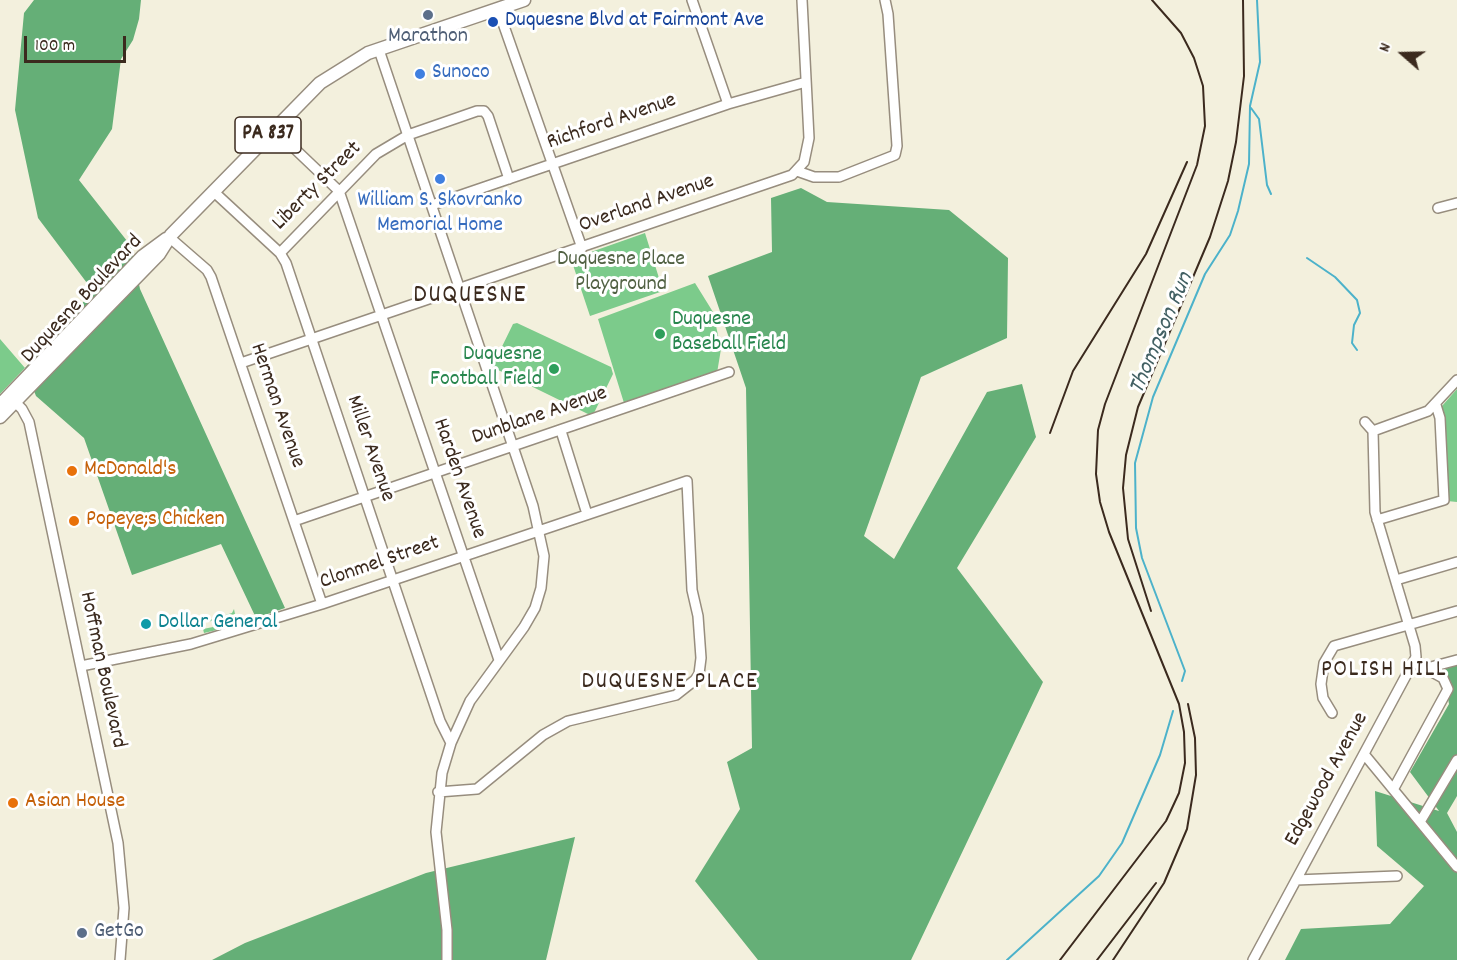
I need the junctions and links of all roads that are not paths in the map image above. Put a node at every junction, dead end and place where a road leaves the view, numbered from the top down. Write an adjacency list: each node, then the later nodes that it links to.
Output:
1 (524, 0): 5 (main road, Duquesne Boulevard / PA 837)
2 (692, 0): 8 (street)
3 (802, 0): 7 (street)
4 (885, 0): 12 (street)
5 (498, 9): 6 (main road, Duquesne Boulevard / PA 837); 11 (street)
6 (379, 50): 9 (main road, Duquesne Boulevard / PA 837); 10 (street)
7 (806, 82): 8 (street, Richford Avenue); 12 (street)
8 (728, 104): 11 (street, Richford Avenue)
9 (274, 129): 14 (main road, Duquesne Boulevard / PA 837); 15 (street, Harden Avenue)
10 (408, 135): 13 (street, Liberty Street); 15 (street, Liberty Street); 17 (street)
11 (552, 165): 13 (street, Richford Avenue); 20 (street)
12 (797, 171): 20 (street, Overland Avenue)
13 (509, 179): 17 (street, Richford Avenue)
14 (213, 191): 19 (main road, Duquesne Boulevard / PA 837); 21 (street, Miller Avenue)
15 (339, 191): 21 (street, Liberty Street); 23 (street, Harden Avenue)
16 (1457, 203): 18 (street)
17 (432, 205): 22 (street)
18 (1438, 208)
19 (169, 237): 25 (street, Herman Avenue); 28 (main road, Duquesne Boulevard / PA 837)
20 (582, 248): 22 (street, Overland Avenue)
21 (280, 253): 24 (street, Miller Avenue)
22 (461, 288): 23 (street, Overland Avenue); 35 (street)
23 (382, 314): 24 (street, Overland Avenue); 36 (street, Harden Avenue)
24 (311, 339): 25 (street, Overland Avenue); 37 (street, Miller Avenue)
25 (241, 363): 40 (street, Herman Avenue)
26 (729, 372): 33 (street, Dunblane Avenue)
27 (1457, 380): 30 (street)
28 (12, 399): 29 (main road, PA 837); 31 (main road, PA 837); 52 (street, Hoffman Boulevard)
29 (0, 405)
30 (1436, 405): 34 (street); 39 (street)
31 (0, 417)
32 (1365, 422): 34 (street)
33 (561, 431): 35 (street, Dunblane Avenue); 38 (street)
34 (1372, 431): 39 (street)
35 (513, 446): 36 (street, Dunblane Avenue); 41 (street)
36 (435, 473): 37 (street, Dunblane Avenue); 42 (street, Harden Avenue)
37 (365, 497): 40 (street, Dunblane Avenue); 44 (street, Miller Avenue)
38 (587, 514): 41 (street, Clonmel Street); 59 (street, Clonmel Street)
39 (1377, 520): 45 (street)
40 (294, 522): 46 (street, Herman Avenue)
41 (540, 529): 42 (street, Clonmel Street); 49 (street)
42 (463, 556): 44 (street, Clonmel Street); 49 (street, Harden Avenue)
43 (1457, 562): 45 (street)
44 (393, 580): 46 (street, Clonmel Street); 55 (street, Miller Avenue)
45 (1396, 580): 48 (street)
46 (322, 604): 52 (street, Clonmel Street)
47 (1457, 611): 48 (street)
48 (1409, 625): 51 (street); 54 (street)
49 (499, 660): 55 (street)
50 (1457, 660): 53 (street)
51 (1414, 662): 53 (street); 56 (street, Edgewood Avenue)
52 (81, 666): 64 (street, Hoffman Boulevard)
53 (1427, 668): 58 (street)
54 (1332, 712)
55 (451, 743): 59 (street)
56 (1364, 754): 58 (street); 63 (street, Edgewood Avenue)
57 (1457, 760): 60 (street)
58 (1394, 788): 60 (street)
59 (438, 792): 65 (street)
60 (1420, 822): 61 (street)
61 (1457, 867)
62 (1397, 876): 63 (street)
63 (1296, 880): 66 (street, Edgewood Avenue)
64 (120, 960)
65 (447, 960)
66 (1253, 960)

